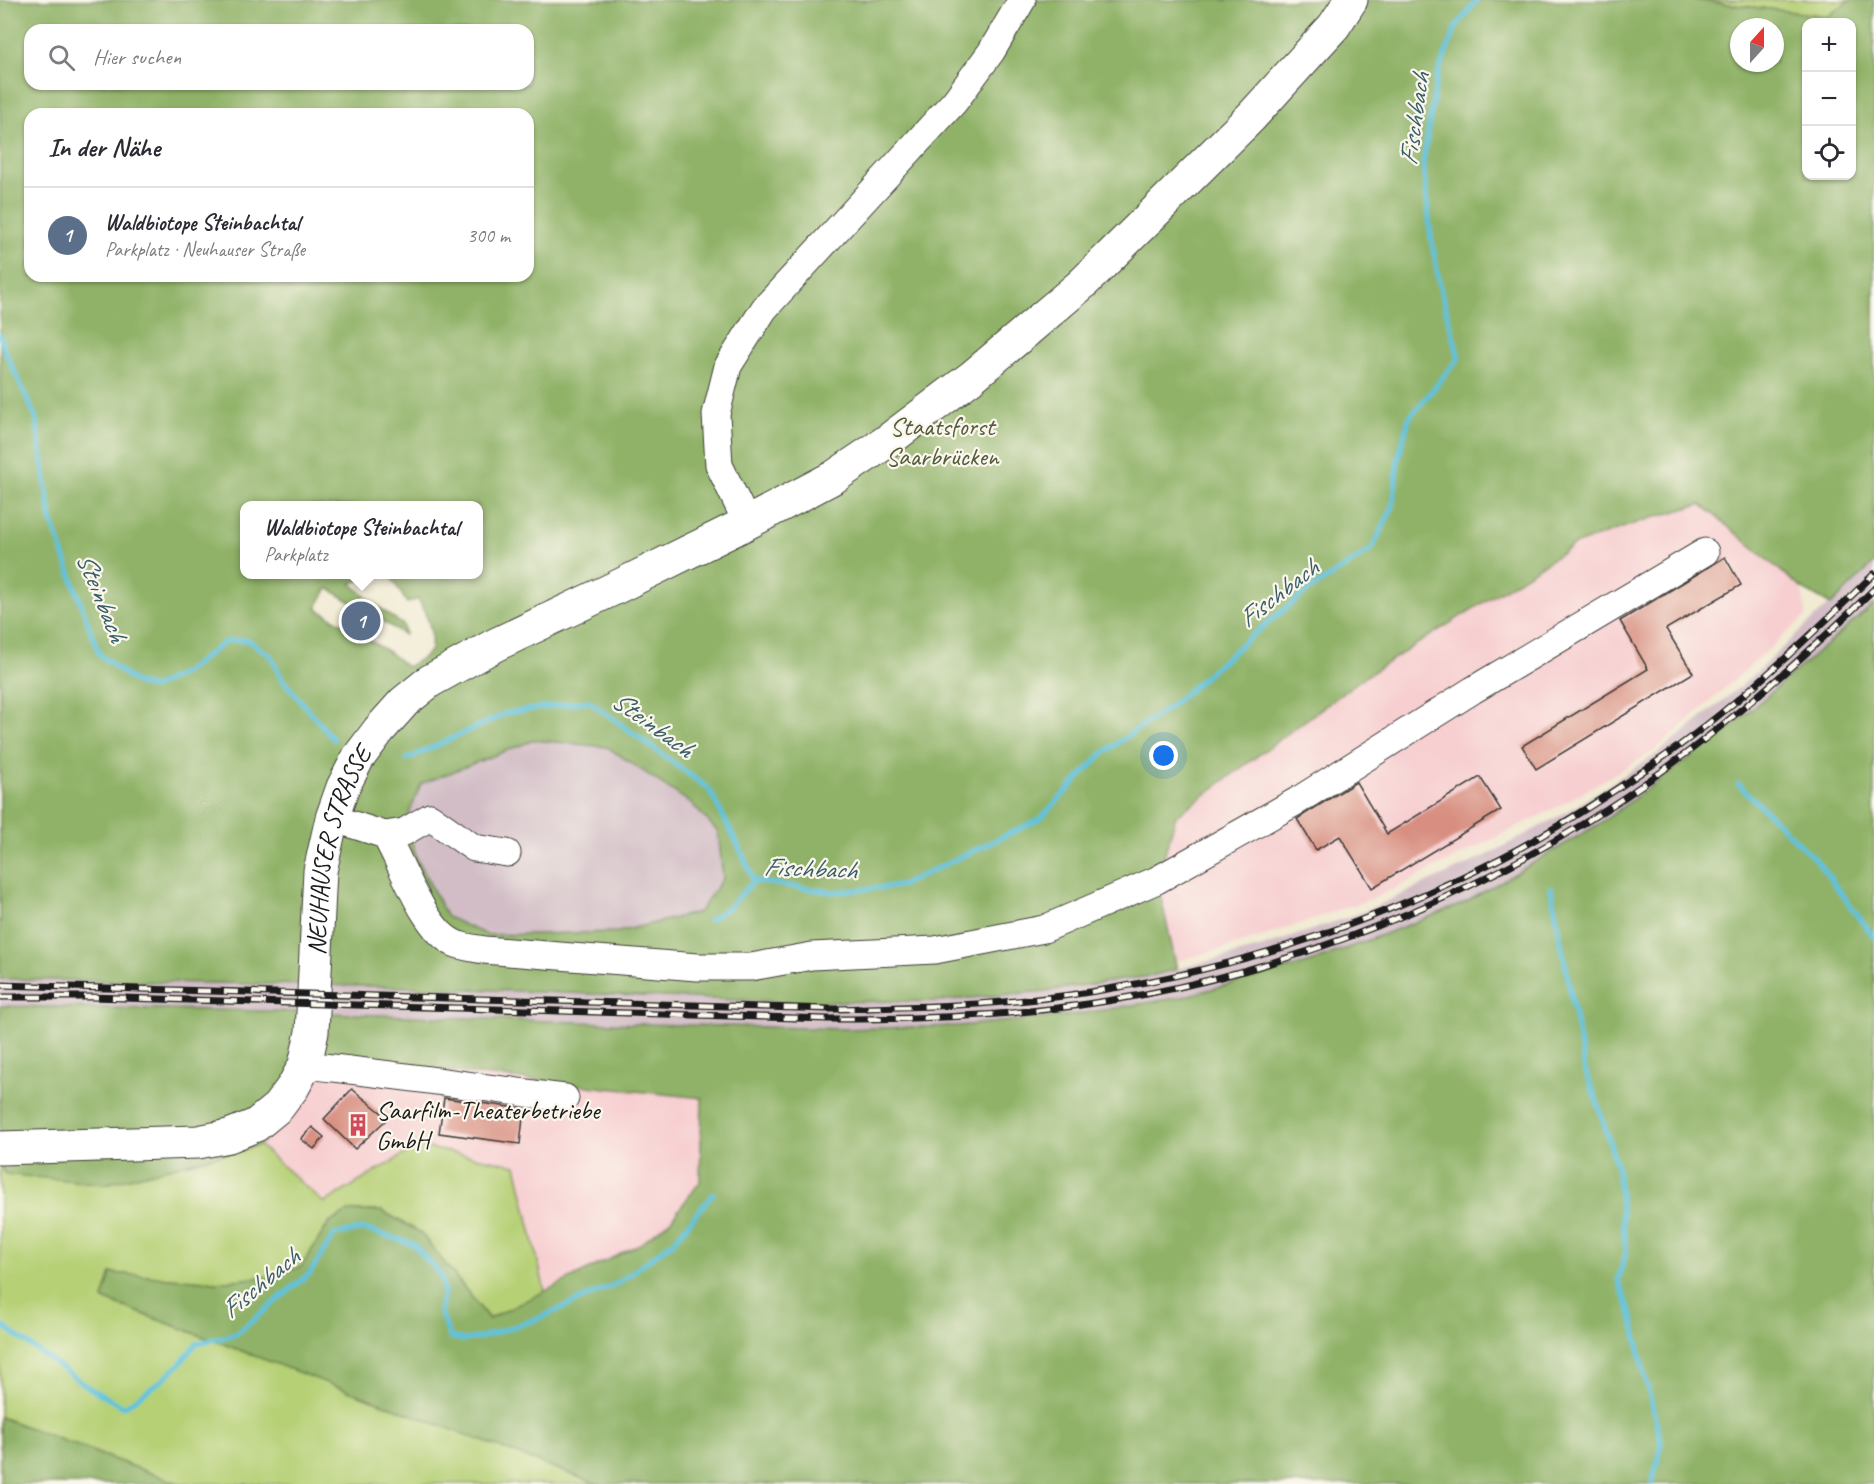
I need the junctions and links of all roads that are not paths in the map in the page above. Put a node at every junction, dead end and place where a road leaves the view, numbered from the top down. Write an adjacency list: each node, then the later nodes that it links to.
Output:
1 (1022, 0): 3 (street)
2 (1351, 0): 3 (main road, NEUHAUSER STRASSE)
3 (747, 523): 5 (main road, NEUHAUSER STRASSE)
4 (1705, 552): 6 (street)
5 (332, 818): 6 (street); 8 (main road, NEUHAUSER STRASSE)
6 (386, 835): 7 (street)
7 (507, 853)
8 (305, 1065): 9 (street); 10 (main road, NEUHAUSER STRASSE)
9 (565, 1098)
10 (0, 1148)

